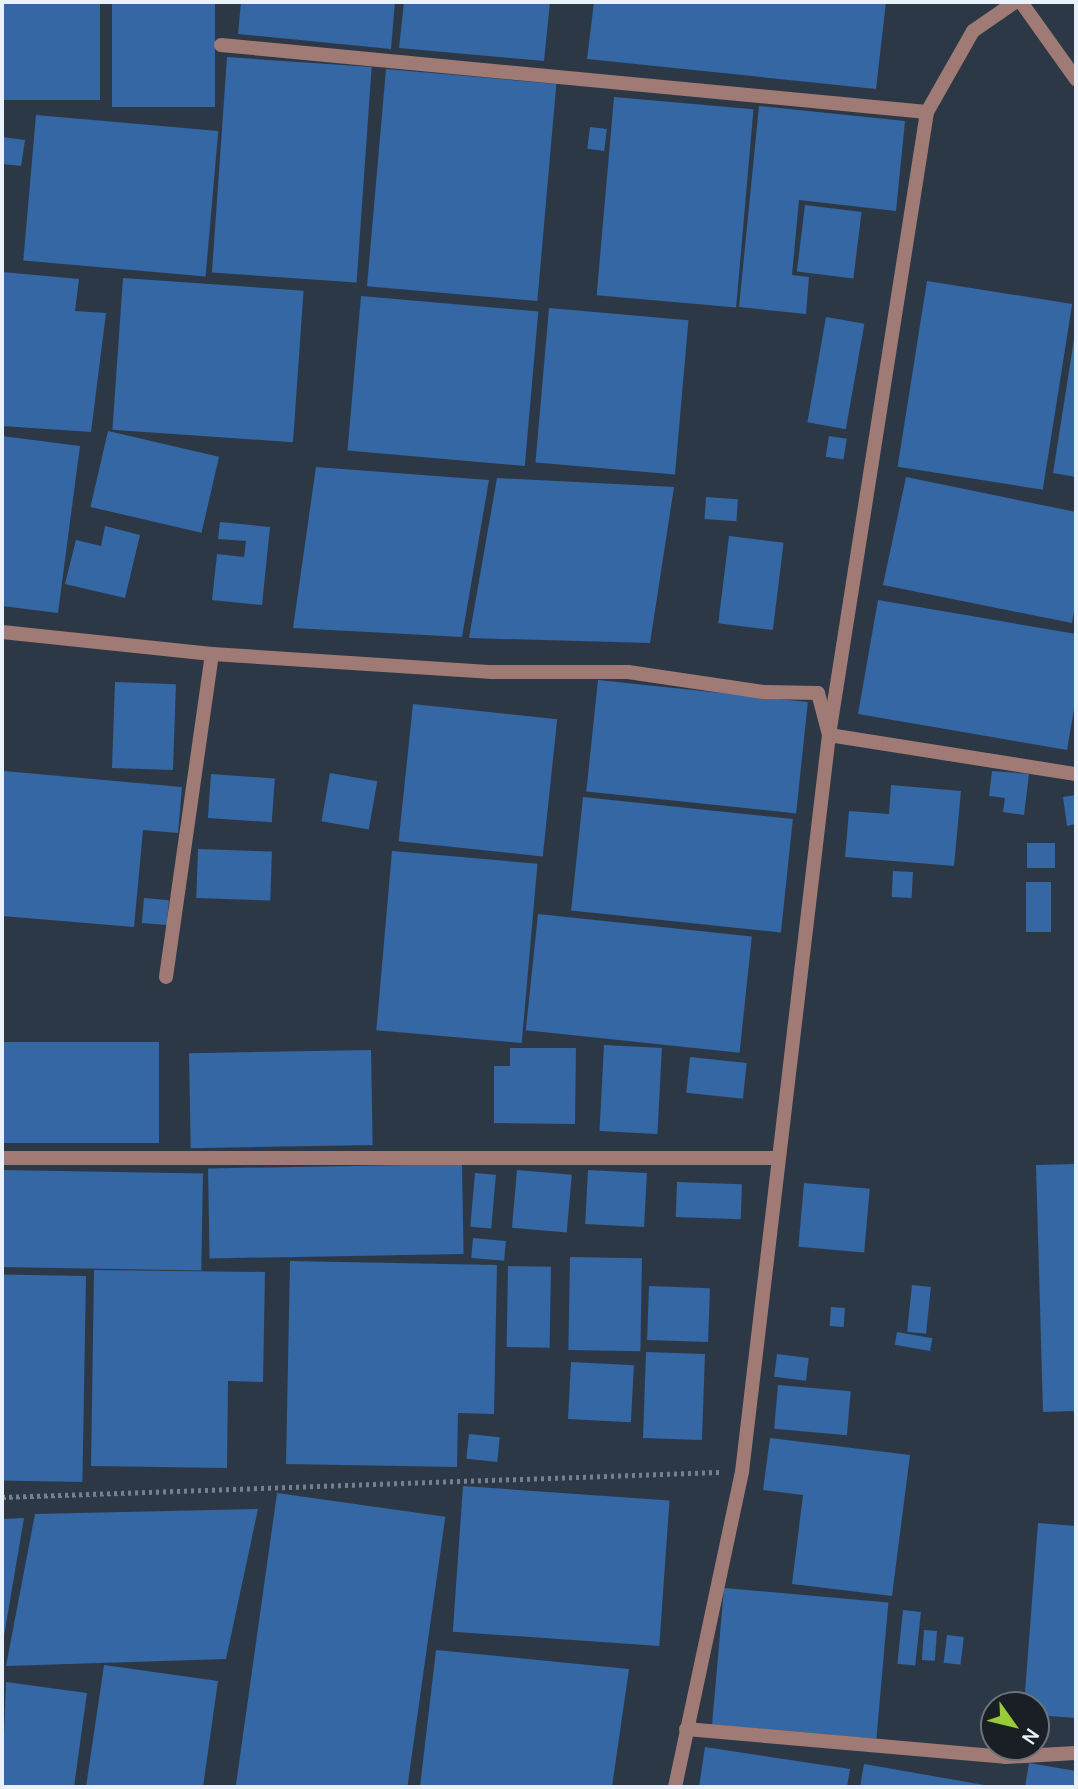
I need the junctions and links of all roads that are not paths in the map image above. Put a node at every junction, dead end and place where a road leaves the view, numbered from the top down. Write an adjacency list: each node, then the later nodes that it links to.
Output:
1 (1015, 2): 5 (street)
2 (1021, 2): 4 (street)
3 (221, 45): 5 (street)
4 (1076, 79)
5 (927, 111): 8 (street)
6 (2, 632): 7 (street)
7 (212, 654): 8 (street); 10 (street)
8 (829, 734): 9 (street); 12 (street)
9 (1076, 774)
10 (166, 977)
11 (2, 1158): 12 (street)
12 (778, 1158): 13 (street)
13 (686, 1728): 14 (street); 15 (street)
14 (1076, 1753)
15 (676, 1787)

